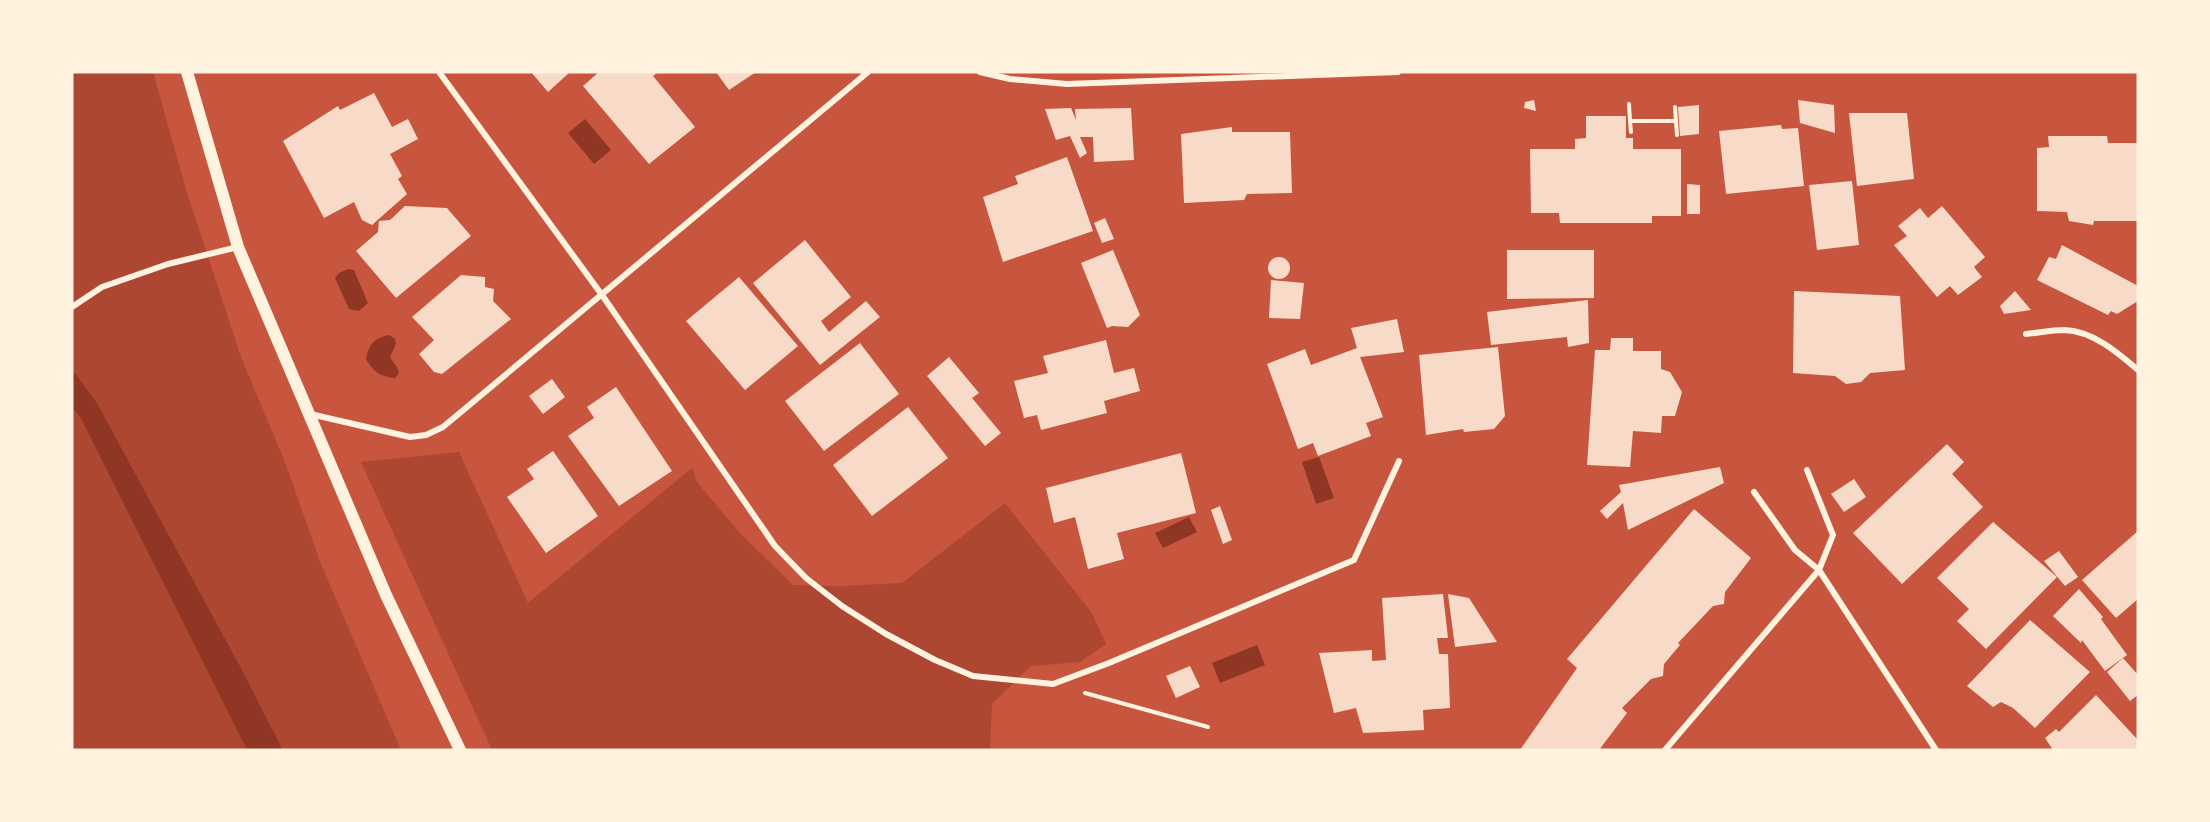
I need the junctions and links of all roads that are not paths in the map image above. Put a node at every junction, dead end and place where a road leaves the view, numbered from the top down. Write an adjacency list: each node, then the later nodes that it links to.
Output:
1 (187, 72): 6 (main road)
2 (439, 72): 7 (street)
3 (868, 72): 7 (street)
4 (980, 72): 5 (street)
5 (1398, 72)
6 (238, 247): 8 (street); 11 (main road)
7 (602, 295): 11 (street); 12 (street)
8 (72, 307)
9 (2026, 334): 10 (street)
10 (2138, 370)
11 (310, 414): 16 (main road)
12 (1400, 461)
13 (1807, 470): 15 (street)
14 (1754, 492): 15 (street)
15 (1819, 570): 17 (street); 18 (street)
16 (460, 750)
17 (1665, 750)
18 (1936, 750)

